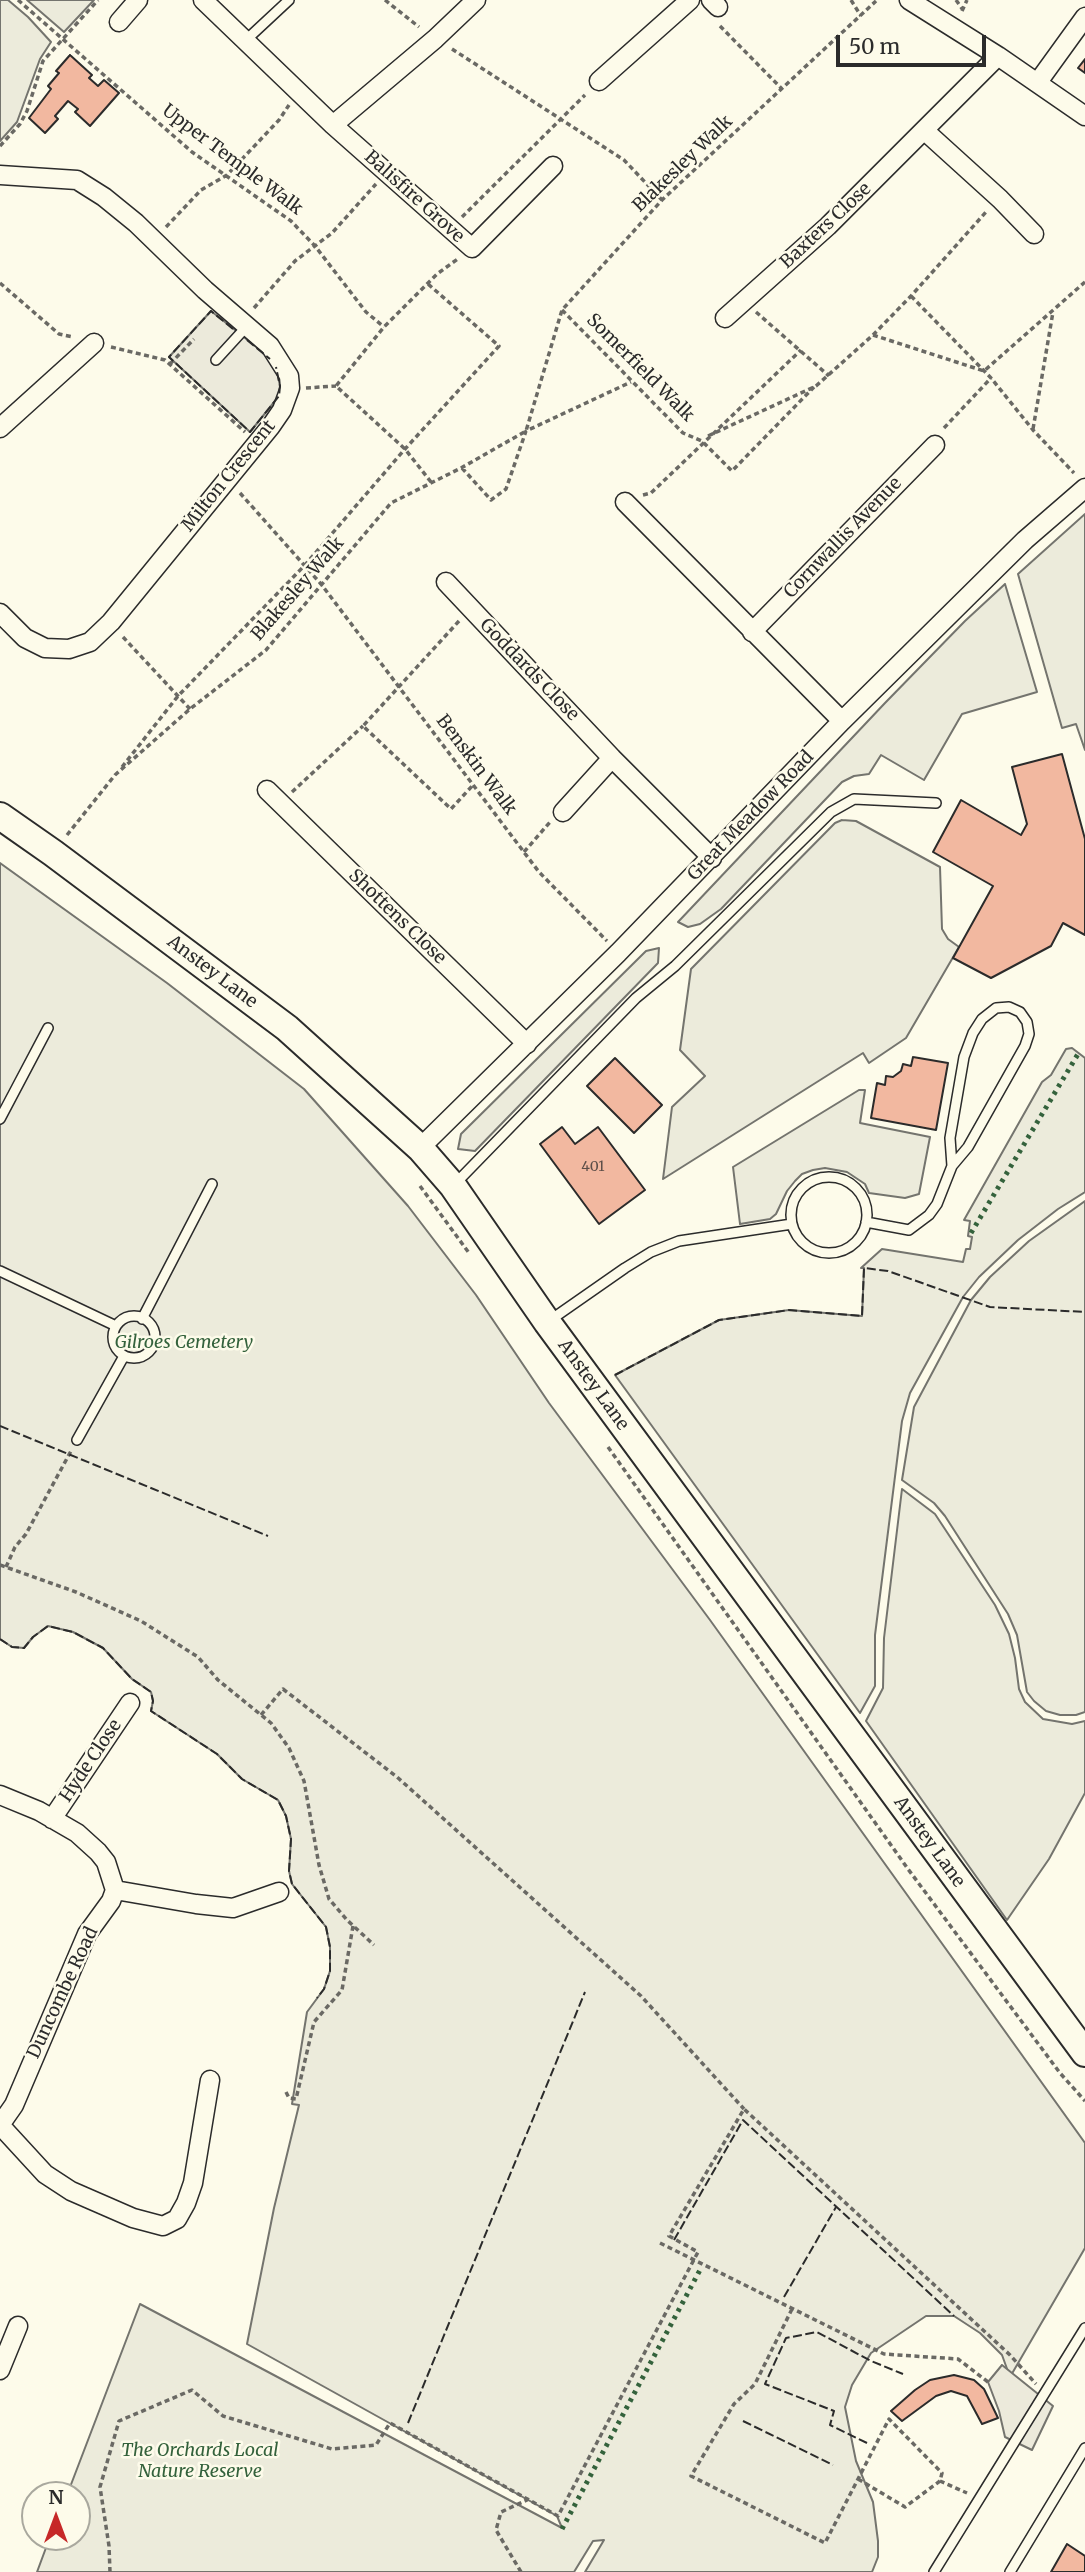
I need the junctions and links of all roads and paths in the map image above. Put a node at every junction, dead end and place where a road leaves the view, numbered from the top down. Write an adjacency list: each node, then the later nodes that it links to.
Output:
1 (18, 0): 19 (path, Upper Temple Walk)
2 (98, 0): 19 (path)
3 (138, 0): 17 (street)
4 (203, 0): 20 (street, Balisfire Grove)
5 (289, 0): 20 (lane)
6 (386, 0): 18 (path)
7 (476, 0): 18 (street)
8 (690, 0): 22 (street)
9 (851, 0): 15 (path)
10 (909, 0): 21 (street)
11 (956, 0): 14 (path)
12 (876, 1): 15 (path, Blakesley Walk)
13 (714, 3): 24 (path)
14 (963, 10)
15 (861, 16): 24 (path, Blakesley Walk)
16 (1085, 17): 23 (street)
17 (119, 22)
18 (435, 38): 28 (path); 29 (street)
19 (61, 39): 31 (path); 35 (path, Upper Temple Walk)
20 (245, 41): 25 (street, Balisfire Grove)
21 (998, 56): 23 (street); 30 (street, Baxters Close)
22 (599, 82)
23 (1038, 82): 27 (street)
24 (782, 89): 37 (path, Blakesley Walk)
25 (298, 92): 29 (street, Balisfire Grove); 35 (path)
26 (585, 95): 28 (path)
27 (1085, 116)
28 (561, 118): 37 (path); 38 (path)
29 (332, 125): 33 (street, Balisfire Grove)
30 (925, 131): 36 (street); 47 (street, Baxters Close)
31 (0, 146)
32 (553, 166): 42 (street, Balisfire Grove)
33 (386, 172): 38 (street, Balisfire Grove); 41 (path)
34 (0, 175): 40 (street)
35 (227, 175): 40 (path); 41 (path, Upper Temple Walk)
36 (1000, 199): 39 (street); 46 (path, Somerfield Walk)
37 (662, 200): 48 (path, Blakesley Walk)
38 (450, 229): 42 (street, Balisfire Grove)
39 (1034, 234)
40 (154, 240): 51 (street)
41 (315, 246): 51 (path); 52 (path, Upper Temple Walk)
42 (472, 248): 45 (path)
43 (1085, 282): 49 (path)
44 (0, 283): 55 (path)
45 (428, 284): 52 (path); 73 (path)
46 (911, 296): 53 (path, Somerfield Walk); 59 (path)
47 (744, 300): 50 (street, Baxters Close); 56 (path)
48 (562, 310): 62 (path, Somerfield Walk); 68 (path, Blakesley Walk)
49 (1054, 310): 59 (path); 67 (path)
50 (725, 318)
51 (245, 323): 57 (lane); 65 (street)
52 (384, 327): 63 (path)
53 (873, 335): 59 (path); 60 (path, Somerfield Walk)
54 (194, 339): 58 (path)
55 (94, 343): 58 (path); 66 (street)
56 (801, 350): 60 (path); 69 (path)
57 (216, 360)
58 (170, 364): 71 (path)
59 (984, 371): 61 (path)
60 (829, 376): 64 (path, Somerfield Walk)
61 (991, 378): 67 (path); 72 (path)
62 (631, 382): 68 (path, Blakesley Walk); 70 (path, Somerfield Walk)
63 (336, 386): 65 (path); 73 (path)
64 (816, 386): 69 (path, Somerfield Walk); 70 (path, Somerfield Walk)
65 (290, 388): 71 (street, Milton Crescent)
66 (0, 428)
67 (1033, 430): 77 (path)
68 (526, 431): 74 (path, Blakesley Walk); 74 (path)
69 (708, 436): 70 (path)
70 (702, 441): 78 (path)
71 (258, 442): 75 (street, Milton Crescent)
72 (935, 444): 85 (street, Cornwallis Avenue)
73 (405, 449): 76 (path); 79 (path)
74 (461, 468): 76 (path, Blakesley Walk)
75 (226, 479): 79 (path, Benskin Walk); 84 (street, Milton Crescent)
76 (431, 482): 81 (path, Blakesley Walk)
77 (1081, 482): 89 (street, Great Meadow Road)
78 (625, 502): 85 (street)
79 (305, 565): 81 (path, Benskin Walk); 87 (path)
80 (446, 582): 82 (street, Goddards Close)
81 (321, 584): 86 (path, Benskin Walk); 88 (path, Blakesley Walk)
82 (471, 609): 86 (path); 91 (street, Goddards Close)
83 (0, 613): 84 (street, Milton Crescent)
84 (110, 622): 87 (path)
85 (752, 632): 89 (street)
86 (400, 687): 90 (path); 93 (path, Benskin Walk)
87 (178, 696): 88 (path); 92 (path)
88 (190, 709): 92 (path, Blakesley Walk)
89 (842, 721): 101 (street, Great Meadow Road)
90 (363, 726): 93 (path); 96 (path)
91 (612, 758): 97 (street); 101 (street, Goddards Close)
92 (115, 775): 100 (path, Blakesley Walk)
93 (473, 785): 99 (path, Benskin Walk)
94 (267, 790): 96 (street, Shottens Close)
95 (936, 803): 110 (lane)
96 (281, 804): 104 (street, Shottens Close)
97 (563, 812): 99 (path)
98 (0, 816): 100 (main road, Anstey Lane)
99 (524, 852): 102 (path, Benskin Walk)
100 (53, 853): 106 (main road, Anstey Lane)
101 (712, 858): 102 (street, Great Meadow Road)
102 (618, 953): 104 (street, Great Meadow Road)
103 (48, 1028): 105 (lane)
104 (527, 1044): 106 (street, Great Meadow Road)
105 (0, 1119)
106 (420, 1148): 110 (main road, Anstey Lane)
107 (951, 1166): 107 (lane); 111 (lane)
108 (415, 1179): 113 (path)
109 (212, 1184): 115 (lane)
110 (453, 1186): 116 (main road, Anstey Lane)
111 (866, 1222): 112 (lane); 112 (lane)
112 (792, 1224): 116 (lane)
113 (470, 1254)
114 (0, 1271): 117 (lane)
115 (142, 1319): 117 (lane); 118 (lane)
116 (547, 1322): 131 (main road, Anstey Lane)
117 (116, 1326): 118 (lane)
118 (124, 1356): 119 (lane)
119 (77, 1440): 122 (path)
120 (604, 1442): 134 (path)
121 (0, 1565): 122 (path)
122 (6, 1567): 124 (path)
123 (130, 1703): 126 (street, Hyde Close)
124 (261, 1715): 129 (path); 135 (path)
125 (0, 1796): 126 (street)
126 (52, 1819): 127 (street)
127 (115, 1890): 128 (street); 136 (street, Duncombe Road)
128 (279, 1892)
129 (353, 1926): 130 (path); 133 (path)
130 (374, 1945)
131 (1085, 2052)
132 (210, 2080): 136 (street)
133 (286, 2092)
134 (1085, 2101)
135 (744, 2109): 138 (path); 145 (path)
136 (0, 2125)
137 (660, 2243): 138 (path)
138 (694, 2260): 139 (path); 150 (path)
139 (792, 2309): 144 (path); 147 (path)
140 (18, 2326): 142 (street)
141 (1085, 2328): 145 (lane)
142 (4, 2351): 143 (street)
143 (0, 2370)
144 (988, 2382)
145 (1045, 2393): 149 (lane)
146 (1085, 2448): 154 (lane)
147 (858, 2479): 148 (path); 148 (path)
148 (940, 2481): 149 (path)
149 (979, 2499): 153 (lane)
150 (528, 2500): 151 (path); 152 (path)
151 (110, 2572)
152 (521, 2572)
153 (934, 2572)
154 (1010, 2572)

